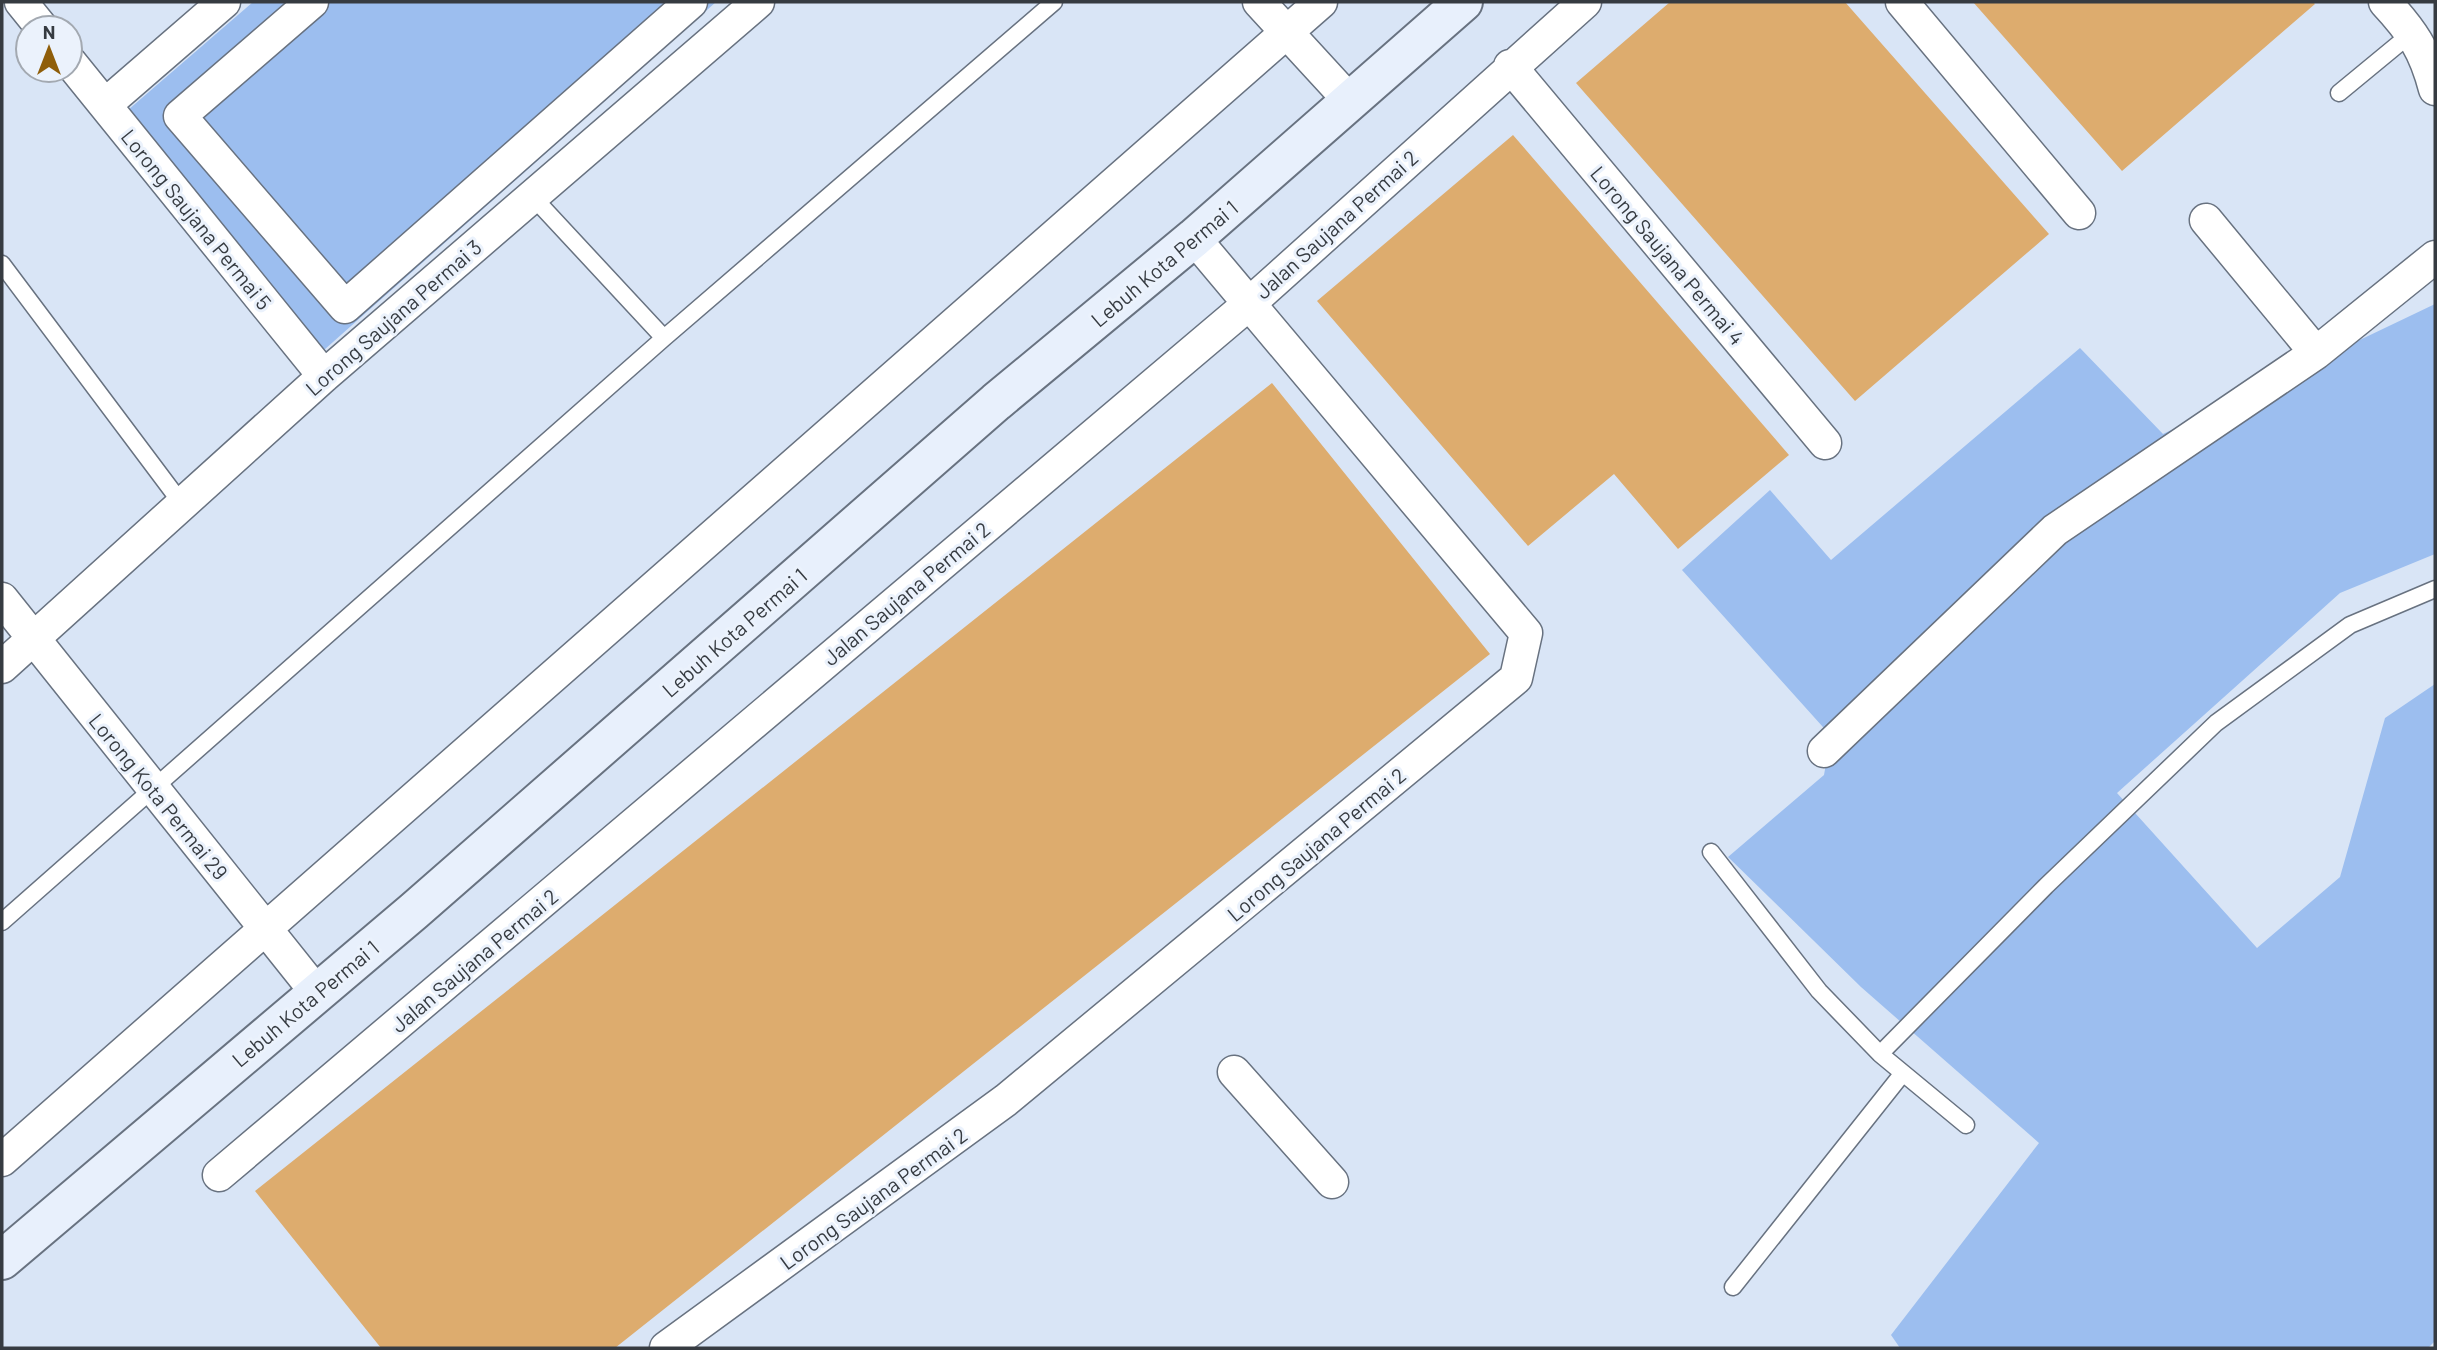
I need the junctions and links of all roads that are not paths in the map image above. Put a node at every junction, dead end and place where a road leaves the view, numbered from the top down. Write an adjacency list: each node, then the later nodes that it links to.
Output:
1 (224, 2): 19 (street)
2 (312, 2): 3 (street)
3 (691, 2)
4 (758, 2): 20 (street, Lorong Saujana Permai 3)
5 (1054, 2): 27 (lane)
6 (1259, 2): 13 (street)
7 (1321, 2): 13 (street)
8 (1464, 2): 18 (street, Lebuh Kota Permai 1)
9 (1585, 2): 14 (street, Jalan Saujana Permai 2)
10 (1902, 2): 21 (street)
11 (2385, 2): 12 (street)
12 (2413, 32): 16 (street); 17 (lane)
13 (1286, 33): 18 (street); 40 (street)
14 (1510, 66): 26 (street, Jalan Saujana Permai 2); 30 (street, Lorong Saujana Permai 4)
15 (84, 79): 19 (street, Lorong Saujana Permai 5)
16 (2435, 89)
17 (2339, 93)
18 (1350, 101): 23 (street, Lebuh Kota Permai 1)
19 (105, 105): 29 (street, Lorong Saujana Permai 5)
20 (532, 196): 27 (lane); 29 (street, Lorong Saujana Permai 3)
21 (2080, 213)
22 (2206, 220): 28 (street)
23 (1194, 238): 26 (street, Lorong Saujana Permai 2); 41 (street, Lebuh Kota Permai 1)
24 (2435, 257): 28 (street)
25 (2, 264): 31 (lane)
26 (1250, 303): 47 (street, Jalan Saujana Permai 2); 51 (street, Lorong Saujana Permai 2)
27 (664, 338): 37 (lane)
28 (2316, 353): 36 (street)
29 (324, 376): 31 (street, Lorong Saujana Permai 3)
30 (1825, 443)
31 (182, 504): 34 (street, Lorong Saujana Permai 3)
32 (2435, 589): 42 (lane)
33 (2, 600): 34 (street, Lorong Kota Permai 29)
34 (33, 639): 35 (street, Lorong Saujana Permai 3); 37 (street, Lorong Kota Permai 29)
35 (2, 667)
36 (1824, 751)
37 (154, 789): 39 (lane); 40 (street, Lorong Kota Permai 29)
38 (1711, 852): 42 (lane)
39 (2, 922)
40 (267, 930): 41 (street, Lorong Kota Permai 29); 46 (street)
41 (317, 993): 49 (street, Lebuh Kota Permai 1)
42 (1880, 1054): 44 (lane)
43 (1234, 1072): 48 (street)
44 (1903, 1073): 45 (lane); 50 (lane)
45 (1966, 1125)
46 (2, 1160)
47 (219, 1175)
48 (1332, 1182)
49 (2, 1260)
50 (1733, 1287)
51 (666, 1348)

